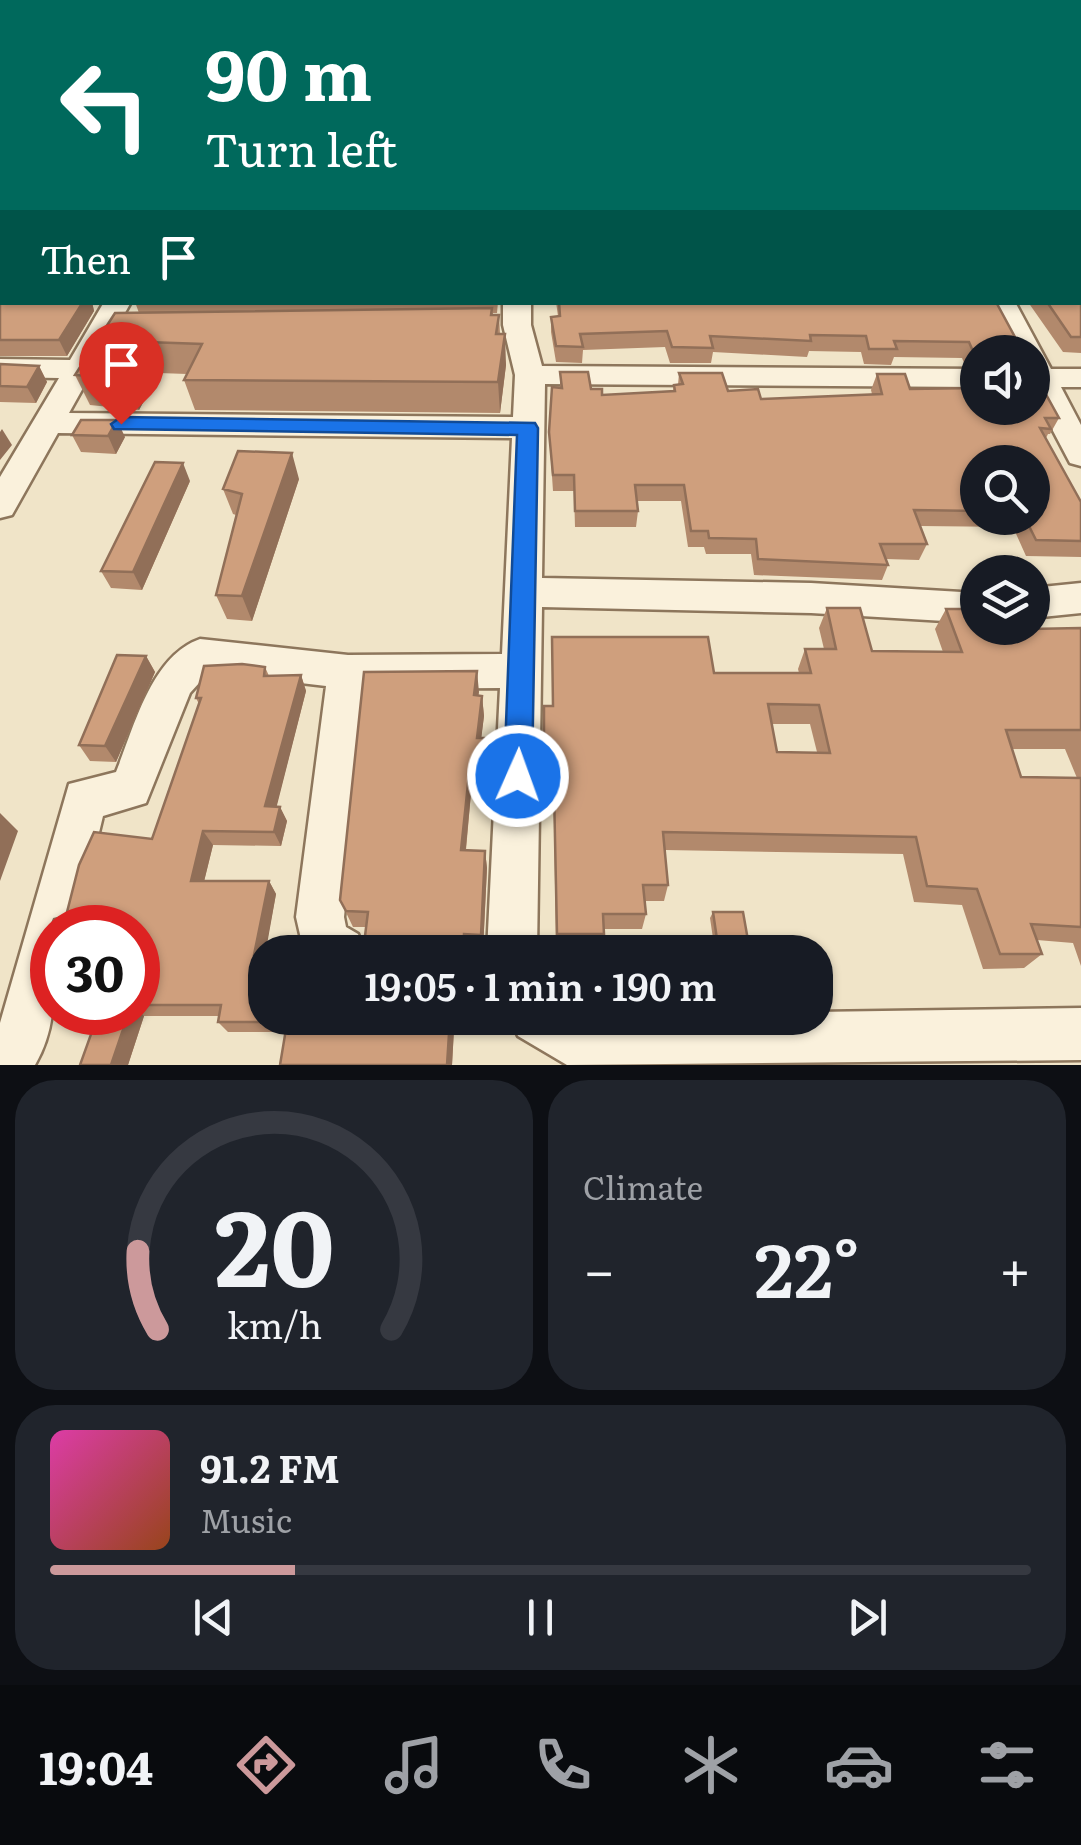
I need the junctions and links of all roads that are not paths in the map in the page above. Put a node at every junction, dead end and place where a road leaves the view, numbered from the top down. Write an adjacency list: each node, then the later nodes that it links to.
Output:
1 (116, 305): 4 (street)
2 (1003, 305): 6 (street)
3 (510, 318): 10 (street)
4 (100, 332): 5 (street); 8 (street)
5 (140, 332)
6 (1018, 335)
7 (0, 368): 8 (street)
8 (78, 369): 14 (street)
9 (1050, 371): 12 (street)
10 (530, 375): 11 (street); 15 (street)
11 (960, 378)
12 (1081, 378)
13 (1050, 397): 16 (street)
14 (47, 423): 15 (street); 17 (street)
15 (528, 428): 18 (street)
16 (1081, 454)
17 (0, 506)
18 (522, 592): 19 (street); 23 (street); 24 (street)
19 (960, 593)
20 (1050, 594): 21 (street)
21 (1081, 596): 22 (street)
22 (1050, 600)
23 (960, 607)
24 (522, 671): 25 (street); 27 (street)
25 (348, 672): 26 (street); 30 (street)
26 (323, 935)
27 (513, 935)
28 (1081, 1034): 29 (street)
29 (563, 1035)
30 (5, 1065)

